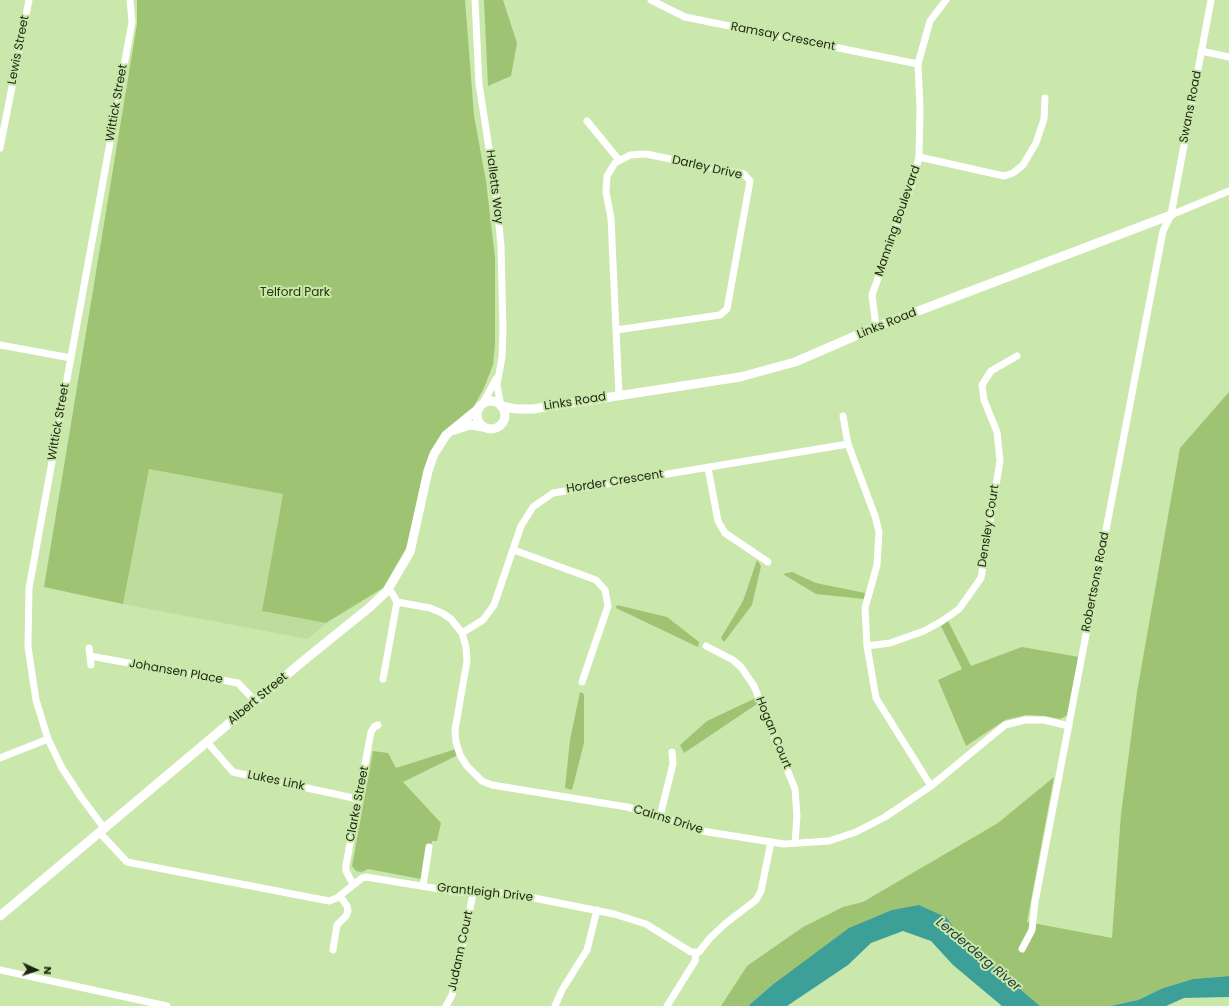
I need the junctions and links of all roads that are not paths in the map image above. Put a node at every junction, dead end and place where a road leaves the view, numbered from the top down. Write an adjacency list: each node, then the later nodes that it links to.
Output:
1 (29, 0): 12 (street, Lewis Street)
2 (130, 0): 21 (street, Wittick Street)
3 (475, 0): 22 (street, Halletts Way)
4 (651, 0): 9 (street, Ramsay Crescent)
5 (946, 0): 9 (street, Manning Boulevard)
6 (1211, 0): 7 (street, Swans Road)
7 (1201, 51): 8 (street); 16 (street, Swans Road)
8 (1229, 57)
9 (918, 64): 13 (street, Manning Boulevard)
10 (1045, 98): 13 (street)
11 (587, 121): 14 (street)
12 (0, 148)
13 (919, 157): 17 (street, Manning Boulevard)
14 (619, 160): 18 (street); 18 (street, Darley Drive)
15 (1229, 192): 16 (street, Links Road)
16 (1170, 215): 17 (street, Links Road); 47 (street, Robertsons Road)
17 (876, 328): 23 (street, Links Road)
18 (616, 330): 23 (street)
19 (0, 345): 21 (street)
20 (1017, 356): 39 (street, Densley Court)
21 (70, 358): 48 (street, Wittick Street)
22 (498, 375): 24 (street, Halletts Way); 25 (street, Halletts Way)
23 (619, 396): 26 (street, Links Road)
24 (501, 406): 25 (street); 26 (street, Links Road); 28 (street)
25 (480, 407): 29 (street); 30 (street, Albert Street)
26 (533, 409): 28 (street, Links Road)
27 (843, 416): 31 (street)
28 (504, 422): 29 (street)
29 (483, 427): 30 (street)
30 (446, 435): 35 (street, Albert Street)
31 (848, 444): 32 (street, Horder Crescent); 39 (street)
32 (708, 468): 33 (street, Horder Crescent); 34 (street)
33 (514, 550): 37 (street, Horder Crescent); 44 (street)
34 (768, 562)
35 (387, 591): 36 (street); 45 (street, Albert Street)
36 (397, 602): 37 (street, Cairns Drive); 43 (street)
37 (462, 633): 54 (street, Cairns Drive)
38 (706, 646): 57 (street, Hogan Court)
39 (867, 646): 52 (street)
40 (89, 648): 41 (street)
41 (90, 656): 42 (street); 45 (street, Johansen Place)
42 (91, 665)
43 (383, 679)
44 (582, 682)
45 (255, 701): 49 (street, Albert Street)
46 (378, 725): 53 (street, Clarke Street)
47 (1069, 726): 52 (street, Cairns Drive); 65 (street, Robertsons Road)
48 (48, 739): 51 (street); 55 (street, Wittick Street)
49 (207, 742): 53 (street, Lukes Link); 55 (street, Albert Street)
50 (672, 752): 54 (street)
51 (0, 758)
52 (931, 786): 57 (street, Cairns Drive)
53 (358, 799): 59 (street, Clarke Street)
54 (660, 816): 56 (street, Cairns Drive)
55 (101, 830): 62 (street); 64 (street, Albert Street)
56 (771, 842): 57 (street, Cairns Drive); 67 (street)
57 (795, 843)
58 (429, 847): 60 (street)
59 (353, 884): 60 (street, Grantleigh Drive); 62 (street, Grantleigh Drive)
60 (423, 886): 61 (street, Grantleigh Drive)
61 (473, 894): 63 (street, Grantleigh Drive); 70 (street, Judann Court)
62 (340, 896): 66 (street)
63 (597, 910): 67 (street, Grantleigh Drive); 71 (street)
64 (0, 916)
65 (1022, 949)
66 (332, 950)
67 (696, 952): 72 (street)
68 (0, 970): 69 (street)
69 (167, 1006)
70 (446, 1006)
71 (555, 1006)
72 (667, 1006)

